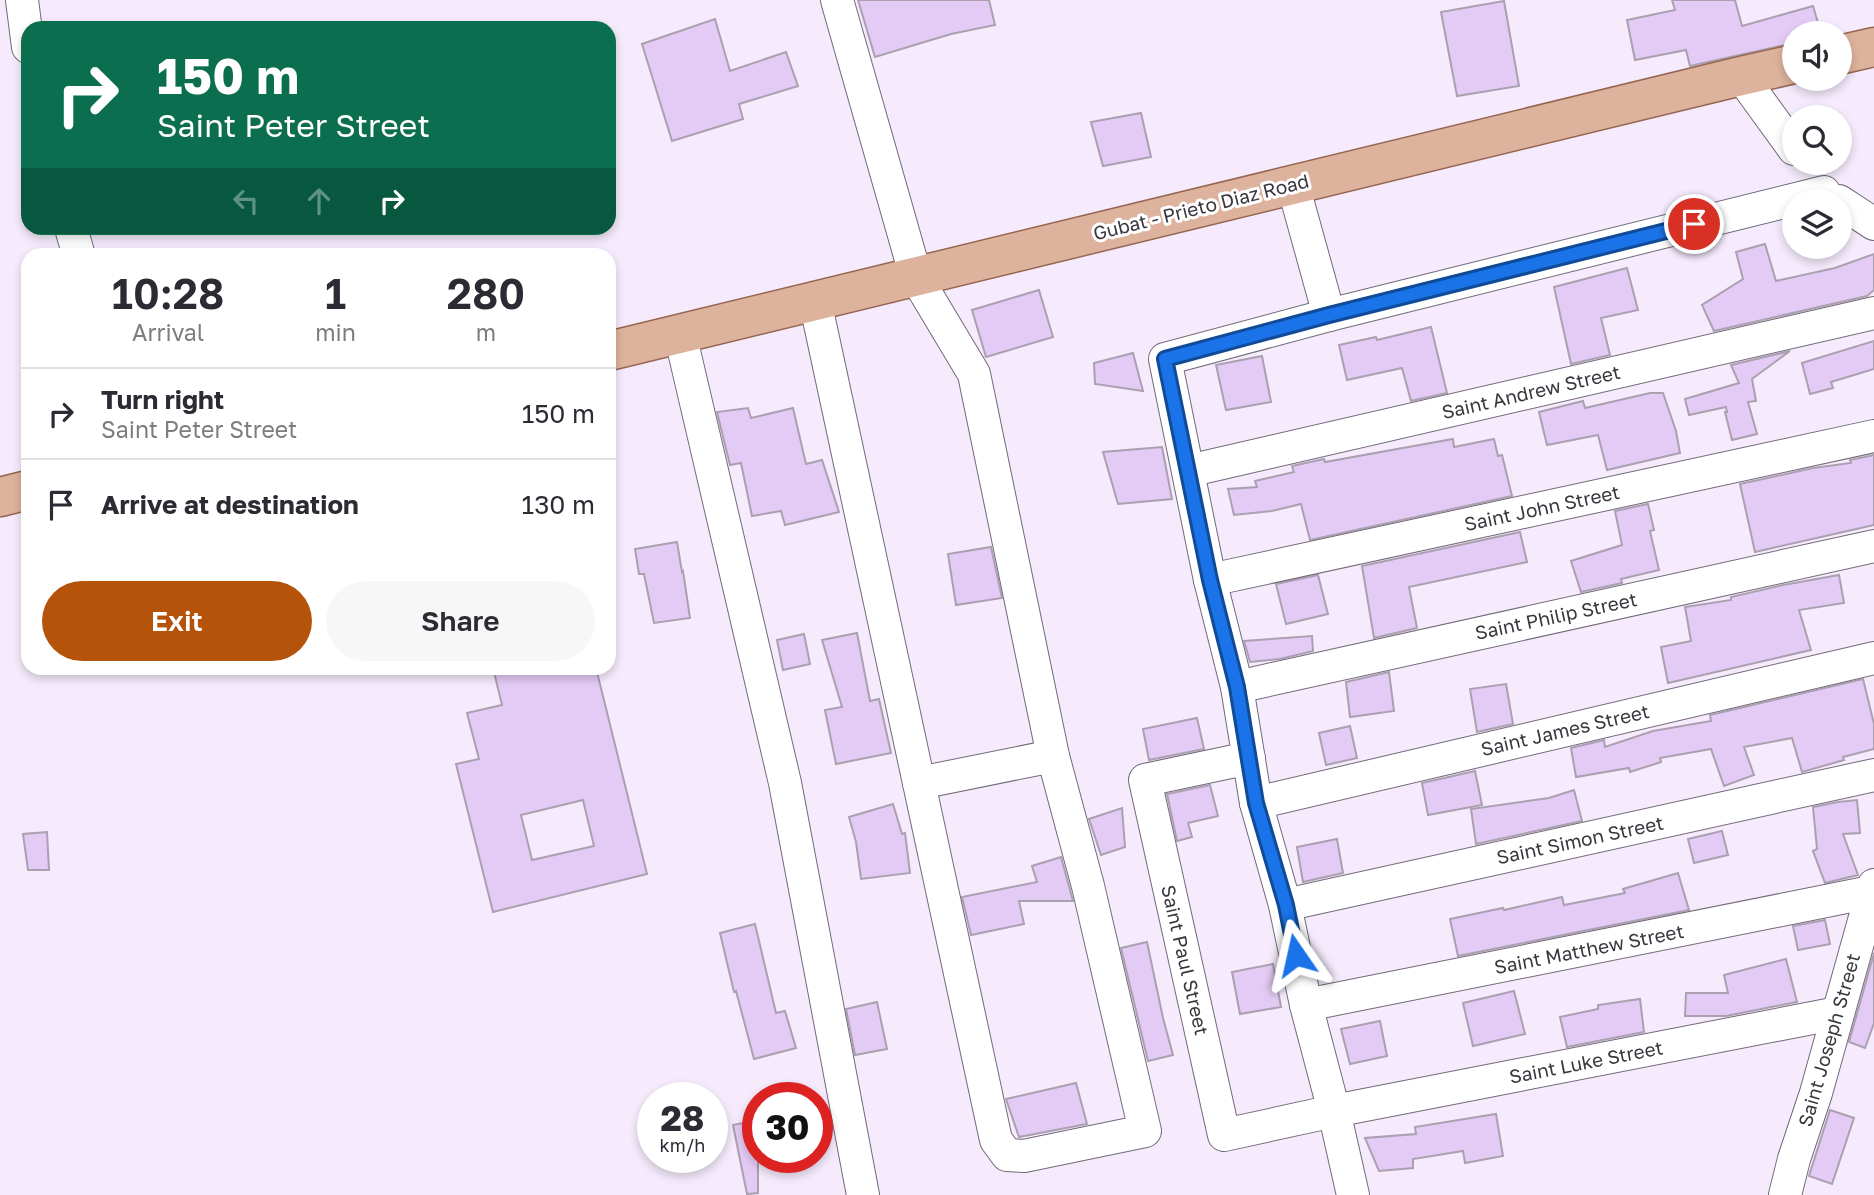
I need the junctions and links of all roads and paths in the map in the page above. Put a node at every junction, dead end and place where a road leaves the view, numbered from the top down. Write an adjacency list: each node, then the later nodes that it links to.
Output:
1 (22, 0): 3 (street)
2 (837, 0): 15 (street)
3 (25, 21)
4 (1874, 47): 5 (main road)
5 (1852, 52)
6 (1782, 67): 7 (main road, Gubat - Prieto Diaz Road)
7 (1741, 76): 8 (street); 10 (main road, Gubat - Prieto Diaz Road)
8 (1782, 132)
9 (1814, 175): 11 (street)
10 (1293, 185): 15 (main road, Gubat - Prieto Diaz Road); 18 (street)
11 (1826, 189)
12 (1782, 210): 18 (street)
13 (1852, 210): 14 (street)
14 (1874, 224)
15 (916, 277): 16 (main road, Gubat - Prieto Diaz Road); 29 (street)
16 (815, 301): 19 (main road, Gubat - Prieto Diaz Road); 32 (street)
17 (1874, 313): 22 (street, Saint Andrew Street)
18 (1329, 315): 22 (street)
19 (680, 334): 20 (main road, Gubat - Prieto Diaz Road); 39 (street)
20 (616, 349)
21 (1874, 436): 26 (street, Saint John Street)
22 (1188, 471): 26 (street)
23 (21, 492): 24 (main road)
24 (0, 497)
25 (1874, 545): 28 (street, Saint Philip Street)
26 (1210, 580): 28 (street)
27 (1874, 658): 33 (street, Saint James Street)
28 (1237, 687): 30 (street)
29 (1053, 757): 32 (street); 32 (street)
30 (1249, 758): 33 (street); 38 (street, Saint Paul Street)
31 (1874, 775): 35 (street, Saint Simon Street)
32 (919, 783)
33 (1256, 803): 35 (street)
34 (1873, 888): 36 (street, Saint Matthew Street); 37 (street, Saint Joseph Street)
35 (1286, 905): 36 (street)
36 (1306, 1005): 38 (street)
37 (1838, 1013): 38 (street, Saint Luke Street); 41 (street, Saint Joseph Street)
38 (1334, 1111): 40 (street)
39 (863, 1195)
40 (1353, 1195)
41 (1785, 1195)

